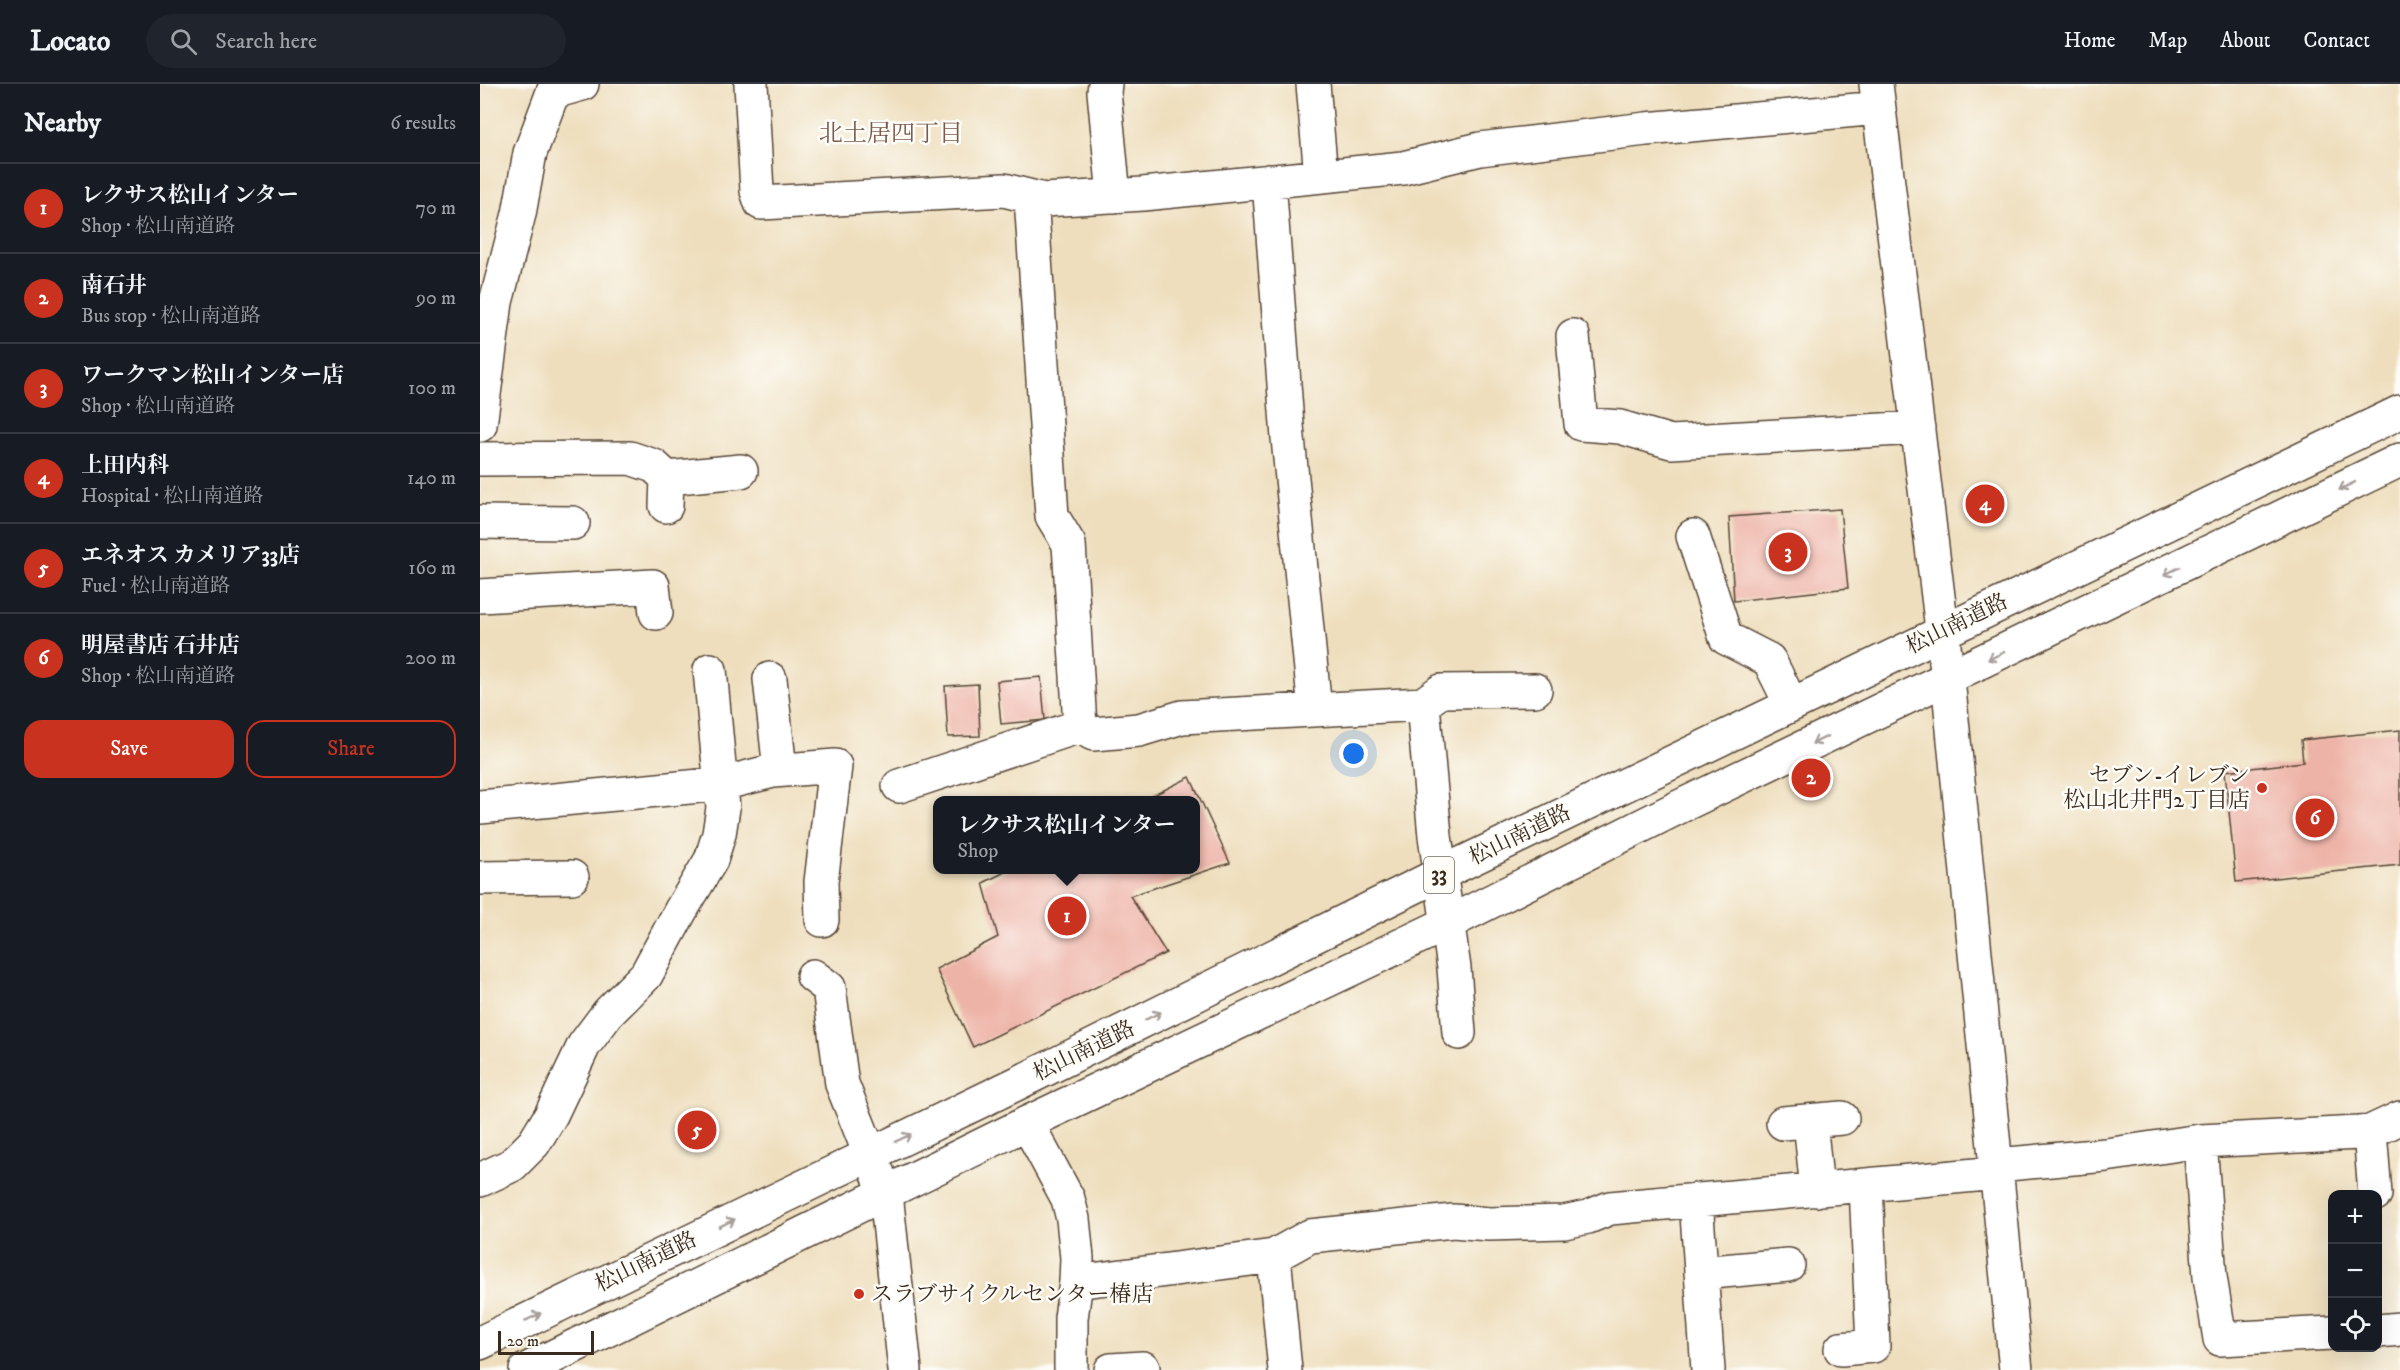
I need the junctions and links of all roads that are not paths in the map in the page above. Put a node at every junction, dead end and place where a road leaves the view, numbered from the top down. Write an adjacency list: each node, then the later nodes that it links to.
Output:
1 (751, 84): 9 (main road)
2 (1105, 84): 8 (main road)
3 (1313, 84): 6 (main road)
4 (560, 87): 10 (main road)
5 (1878, 96): 6 (main road); 14 (main road)
6 (1321, 176): 7 (main road)
7 (1269, 181): 8 (main road); 30 (main road)
8 (1114, 196): 9 (main road)
9 (1031, 197): 31 (main road)
10 (488, 303): 13 (main road)
11 (1573, 336): 14 (main road)
12 (2400, 412): 23 (main road, 松山南道路 / 33)
13 (480, 425)
14 (1918, 428): 23 (main road)
15 (480, 459): 17 (main road)
16 (2400, 460): 26 (main road, 松山南道路 / 33, one-way to 26)
17 (741, 471)
18 (480, 522): 19 (main road)
19 (573, 523)
20 (1693, 536): 29 (main road)
21 (480, 596): 22 (main road)
22 (656, 613)
23 (1942, 631): 26 (main road); 29 (main road, 松山南道路 / 33)
24 (710, 670): 33 (main road)
25 (770, 679): 32 (main road)
26 (1948, 679): 40 (main road, 松山南道路 / 33, one-way to 40); 49 (main road)
27 (1535, 690): 28 (main road)
28 (1423, 704): 30 (main road); 36 (main road)
29 (1791, 704): 36 (main road, 松山南道路 / 33)
30 (1315, 710): 31 (main road)
31 (1080, 726): 34 (main road)
32 (780, 770): 33 (main road); 39 (main road)
33 (721, 784): 35 (main road); 50 (main road)
34 (900, 786)
35 (480, 807)
36 (1440, 874): 40 (main road); 48 (main road, 松山南道路 / 33, one-way to 36)
37 (572, 877): 38 (main road)
38 (480, 878)
39 (822, 920)
40 (1446, 924): 42 (main road); 45 (main road, 松山南道路 / 33)
41 (813, 976): 48 (main road)
42 (1459, 1033)
43 (2400, 1118): 46 (main road)
44 (1812, 1121): 52 (main road)
45 (1027, 1123): 54 (main road, 松山南道路 / 33); 59 (main road)
46 (2370, 1132): 47 (main road); 53 (main road)
47 (2200, 1141): 49 (main road); 62 (main road)
48 (870, 1154): 54 (main road); 63 (main road, 松山南道路 / 33, one-way to 48)
49 (1998, 1169): 51 (main road); 72 (main road)
50 (480, 1180)
51 (1866, 1185): 52 (main road); 64 (main road)
52 (1817, 1190): 55 (main road)
53 (2375, 1190)
54 (886, 1194): 66 (main road, 松山南道路 / 33); 67 (main road)
55 (1696, 1200): 56 (main road); 58 (main road)
56 (1275, 1256): 59 (main road); 70 (main road)
57 (1788, 1265): 58 (main road)
58 (1701, 1273): 71 (main road)
59 (1076, 1282): 68 (main road)
60 (2400, 1329): 61 (main road)
61 (2382, 1330)
62 (2328, 1333)
63 (480, 1343)
64 (1841, 1349)
65 (1143, 1368): 69 (main road)
66 (526, 1370)
67 (905, 1370)
68 (1071, 1370)
69 (1111, 1370)
70 (1285, 1370)
71 (1708, 1370)
72 (2016, 1370)

